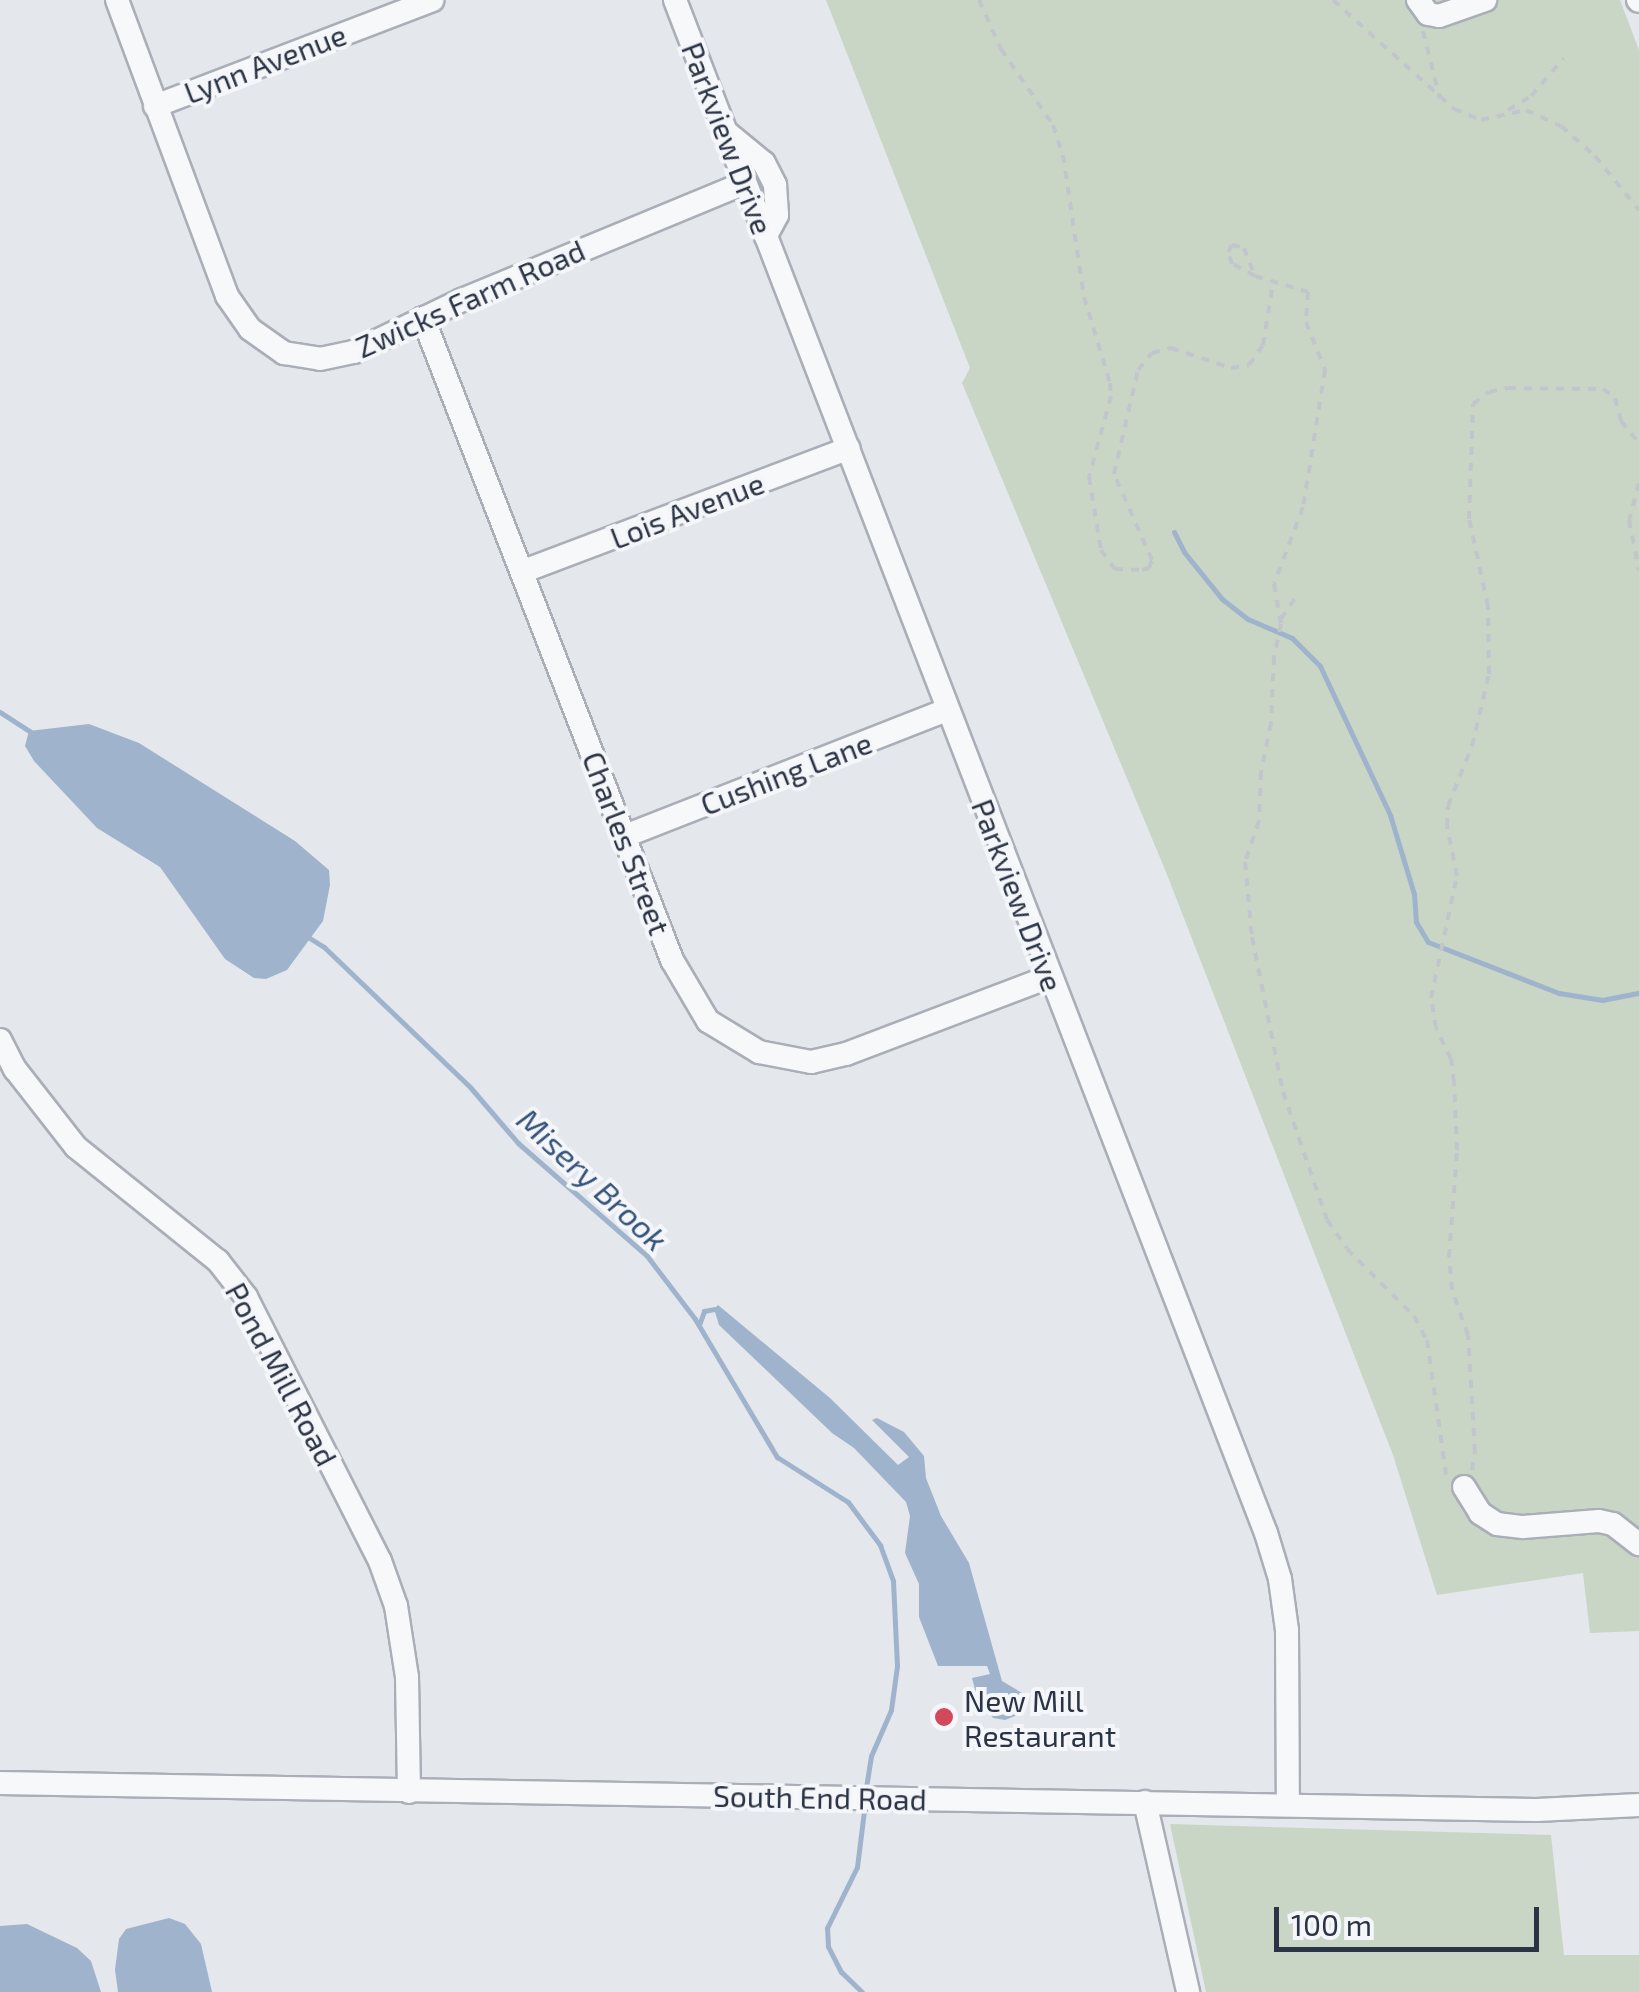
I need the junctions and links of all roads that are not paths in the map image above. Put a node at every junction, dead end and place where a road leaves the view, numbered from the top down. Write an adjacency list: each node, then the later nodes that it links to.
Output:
1 (117, 0): 6 (street, Zwicks Farm Road)
2 (432, 0): 6 (street, Lynn Avenue)
3 (675, 0): 7 (street, Parkview Drive)
4 (1485, 0): 5 (street)
5 (1423, 7)
6 (155, 106): 10 (street, Zwicks Farm Road)
7 (725, 131): 8 (street, Parkview Drive); 9 (street)
8 (744, 183): 9 (street, Parkview Drive); 10 (street, Zwicks Farm Road)
9 (766, 236): 11 (street, Parkview Drive)
10 (424, 318): 12 (street, Charles Street)
11 (849, 448): 12 (street, Lois Avenue); 13 (street, Parkview Drive)
12 (524, 571): 14 (street, Charles Street)
13 (947, 710): 14 (street, Cushing Lane); 15 (street, Parkview Drive)
14 (625, 836): 15 (street, Charles Street)
15 (1050, 977): 22 (street, Parkview Drive)
16 (0, 1040): 20 (street, Pond Mill Road)
17 (1464, 1488): 18 (street)
18 (1639, 1544)
19 (0, 1783): 20 (street, South End Road)
20 (409, 1792): 21 (street, South End Road)
21 (1145, 1802): 22 (street, South End Road); 24 (street)
22 (1288, 1803): 23 (street, South End Road)
23 (1639, 1805)
24 (1188, 1992)

